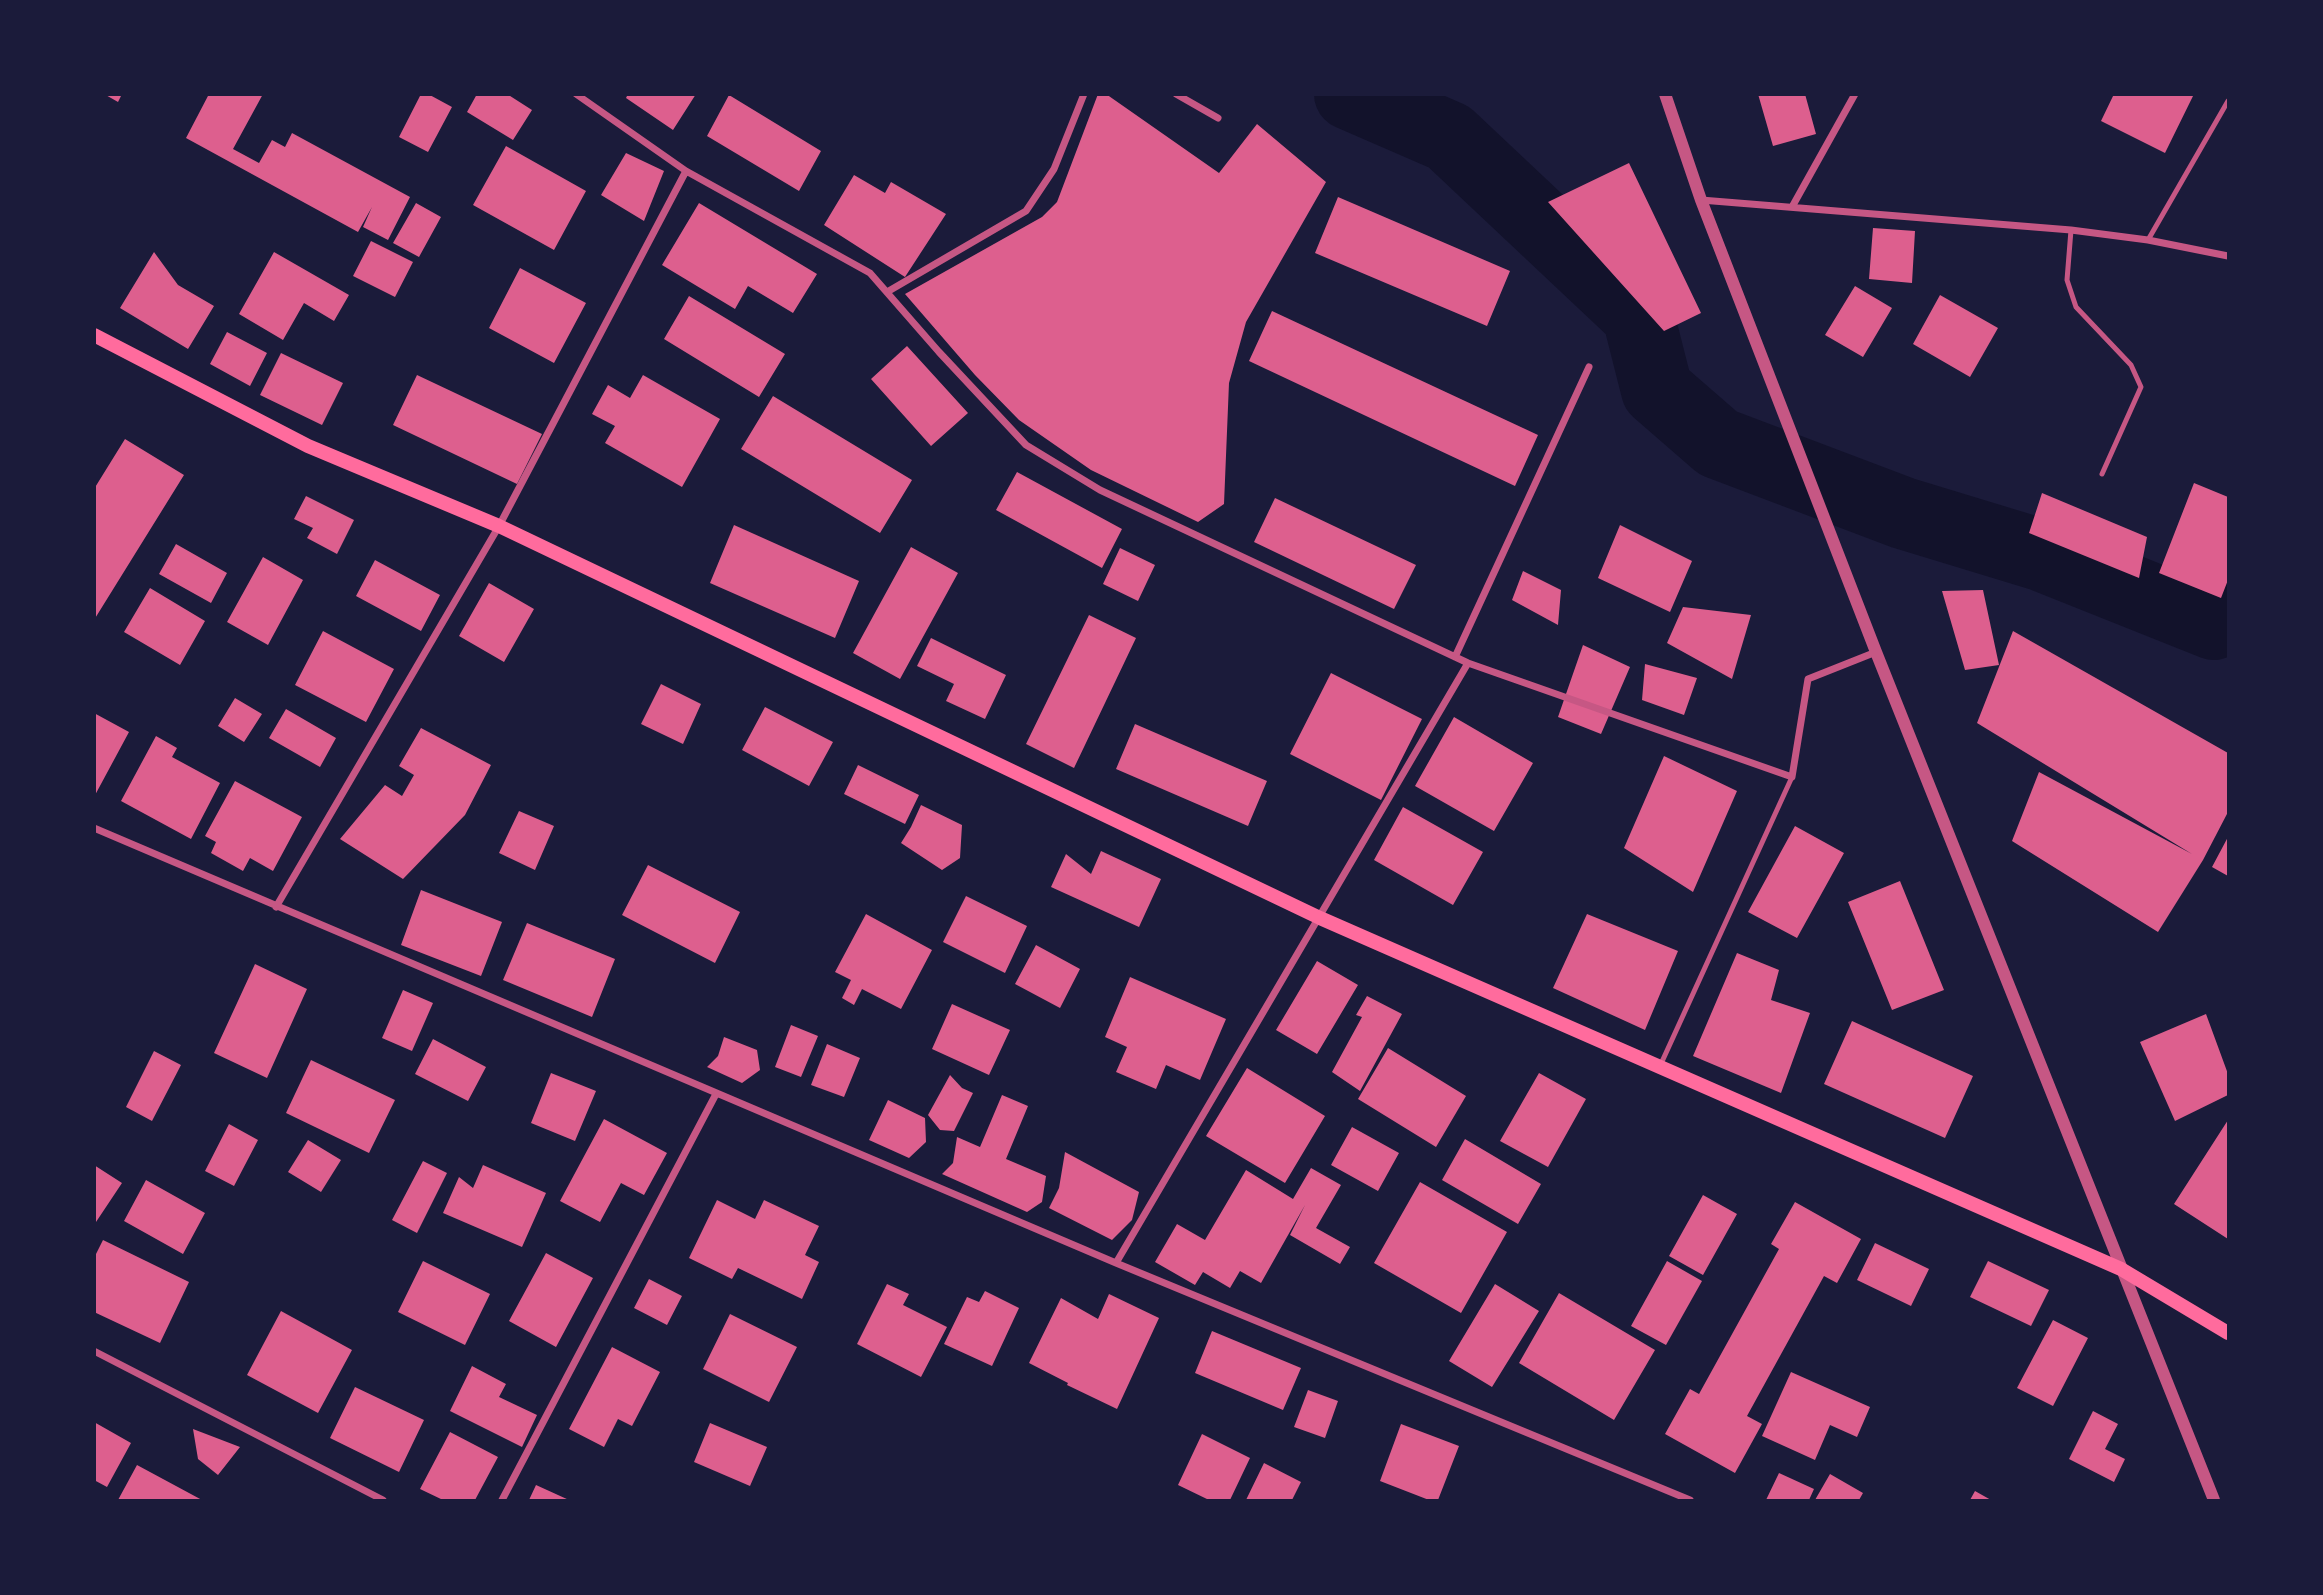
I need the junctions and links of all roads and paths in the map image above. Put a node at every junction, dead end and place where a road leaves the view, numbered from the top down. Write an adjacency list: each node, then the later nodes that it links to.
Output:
1 (576, 94): 8 (street)
2 (1084, 94): 14 (street)
3 (1176, 94): 7 (street)
4 (1665, 94): 9 (street)
5 (1855, 94): 10 (street)
6 (2228, 101): 12 (lane)
7 (1218, 118)
8 (686, 171): 14 (street); 18 (street)
9 (1701, 200): 10 (street); 19 (street)
10 (1792, 207): 11 (street)
11 (2071, 230): 12 (street); 17 (lane)
12 (2148, 240): 13 (street)
13 (2228, 257)
14 (887, 292): 20 (street)
15 (94, 335): 18 (main road)
16 (1589, 367): 20 (street)
17 (2102, 474)
18 (499, 526): 24 (street); 25 (main road)
19 (1876, 652): 22 (street); 29 (street)
20 (1455, 657): 21 (street)
21 (1468, 663): 22 (street); 25 (street)
22 (1792, 777): 26 (lane)
23 (94, 828): 24 (street)
24 (276, 906): 27 (street)
25 (1321, 918): 26 (main road); 28 (street)
26 (1660, 1066): 29 (main road)
27 (716, 1094): 28 (street); 33 (street)
28 (1116, 1263): 34 (street)
29 (2121, 1269): 30 (main road); 35 (street)
30 (2228, 1333)
31 (94, 1351): 32 (street)
32 (383, 1500)
33 (502, 1500)
34 (1690, 1500)
35 (2214, 1500)

